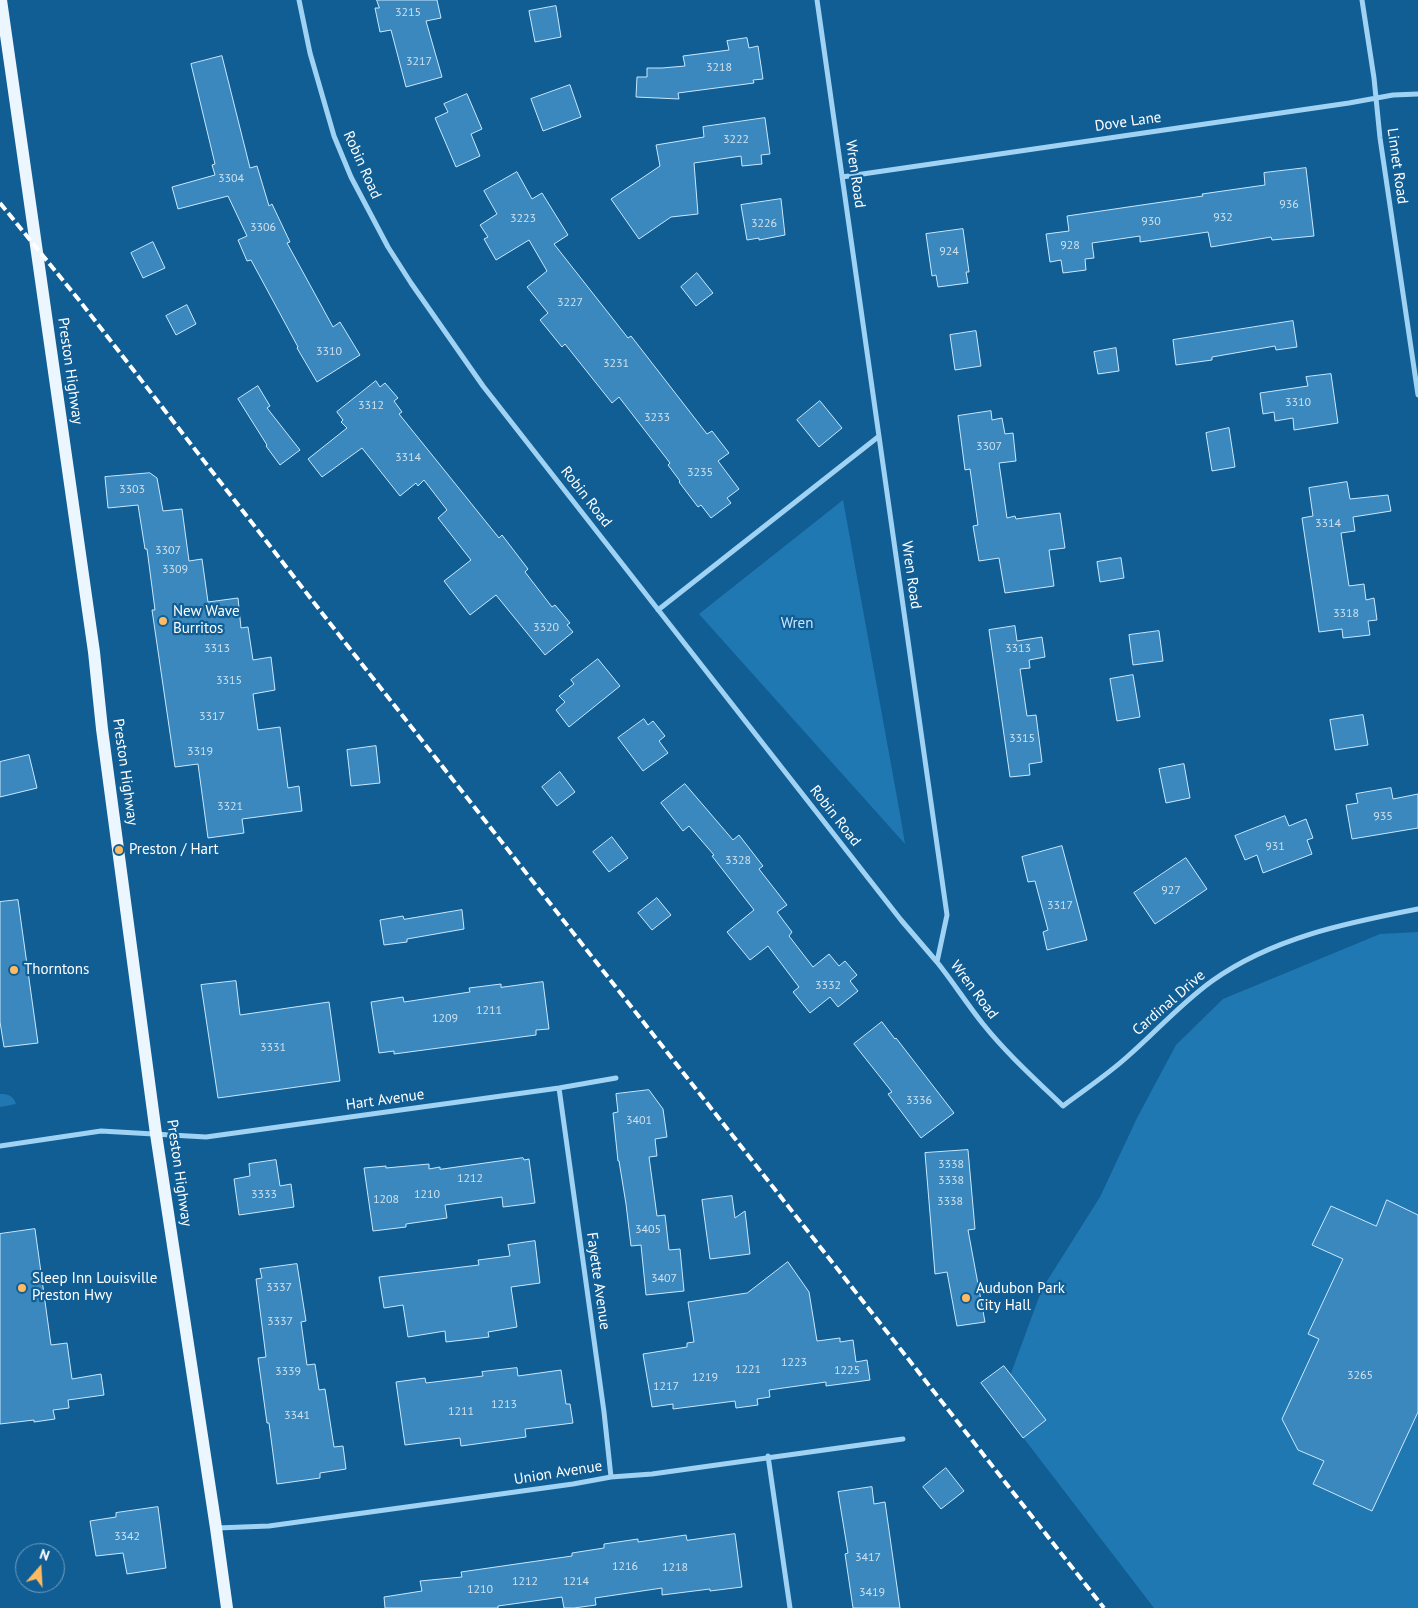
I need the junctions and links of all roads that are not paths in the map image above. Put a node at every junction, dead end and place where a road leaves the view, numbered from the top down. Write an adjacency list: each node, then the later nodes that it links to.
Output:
1 (1, 0): 16 (main road, Preston Highway)
2 (299, 0): 10 (street, Robin Road)
3 (817, 0): 7 (street, Wren Road)
4 (1362, 0): 6 (street, Linnet Road)
5 (1418, 94): 6 (street, Dove Lane)
6 (1376, 98): 7 (street, Dove Lane); 8 (street, Linnet Road)
7 (842, 176): 9 (street, Wren Road)
8 (1418, 395)
9 (878, 438): 10 (street); 12 (street, Wren Road)
10 (658, 610): 12 (street, Robin Road)
11 (1418, 909): 15 (street, Cardinal Drive)
12 (937, 962): 15 (street, Wren Road)
13 (616, 1078): 14 (street, Hart Avenue)
14 (559, 1088): 16 (street, Hart Avenue); 20 (street, Fayette Avenue)
15 (1064, 1106)
16 (156, 1134): 17 (street, Hart Avenue); 21 (main road, Preston Highway)
17 (0, 1146)
18 (903, 1439): 19 (street, Union Avenue)
19 (768, 1456): 20 (street, Union Avenue); 23 (street)
20 (611, 1477): 21 (street, Union Avenue)
21 (216, 1528): 22 (main road, Preston Highway)
22 (224, 1607)
23 (790, 1608)

